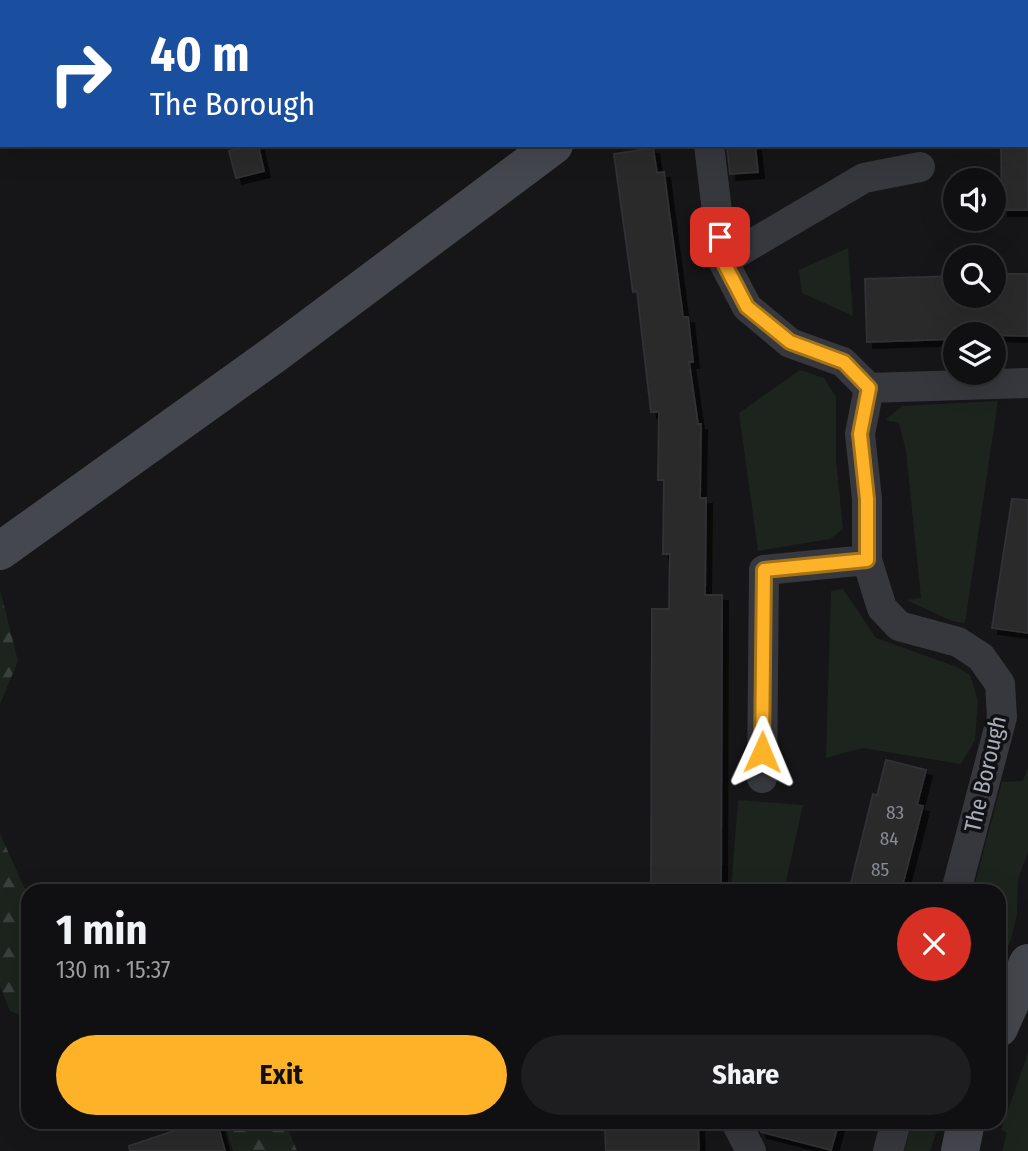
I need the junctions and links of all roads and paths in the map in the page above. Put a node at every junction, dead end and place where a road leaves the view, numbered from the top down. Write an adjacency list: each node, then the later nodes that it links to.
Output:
1 (551, 147): 7 (street)
2 (709, 147): 4 (street)
3 (920, 167): 4 (street)
4 (723, 261): 6 (street)
5 (1028, 383): 6 (street)
6 (869, 388): 8 (street, The Borough)
7 (0, 551)
8 (867, 560): 9 (street); 10 (street, The Borough)
9 (762, 778)
10 (958, 884)
11 (1028, 963): 12 (street)
12 (1006, 1012)
13 (740, 1129): 16 (street)
14 (894, 1129): 17 (street)
15 (965, 1129): 18 (street)
16 (751, 1151)
17 (888, 1151)
18 (960, 1151)

